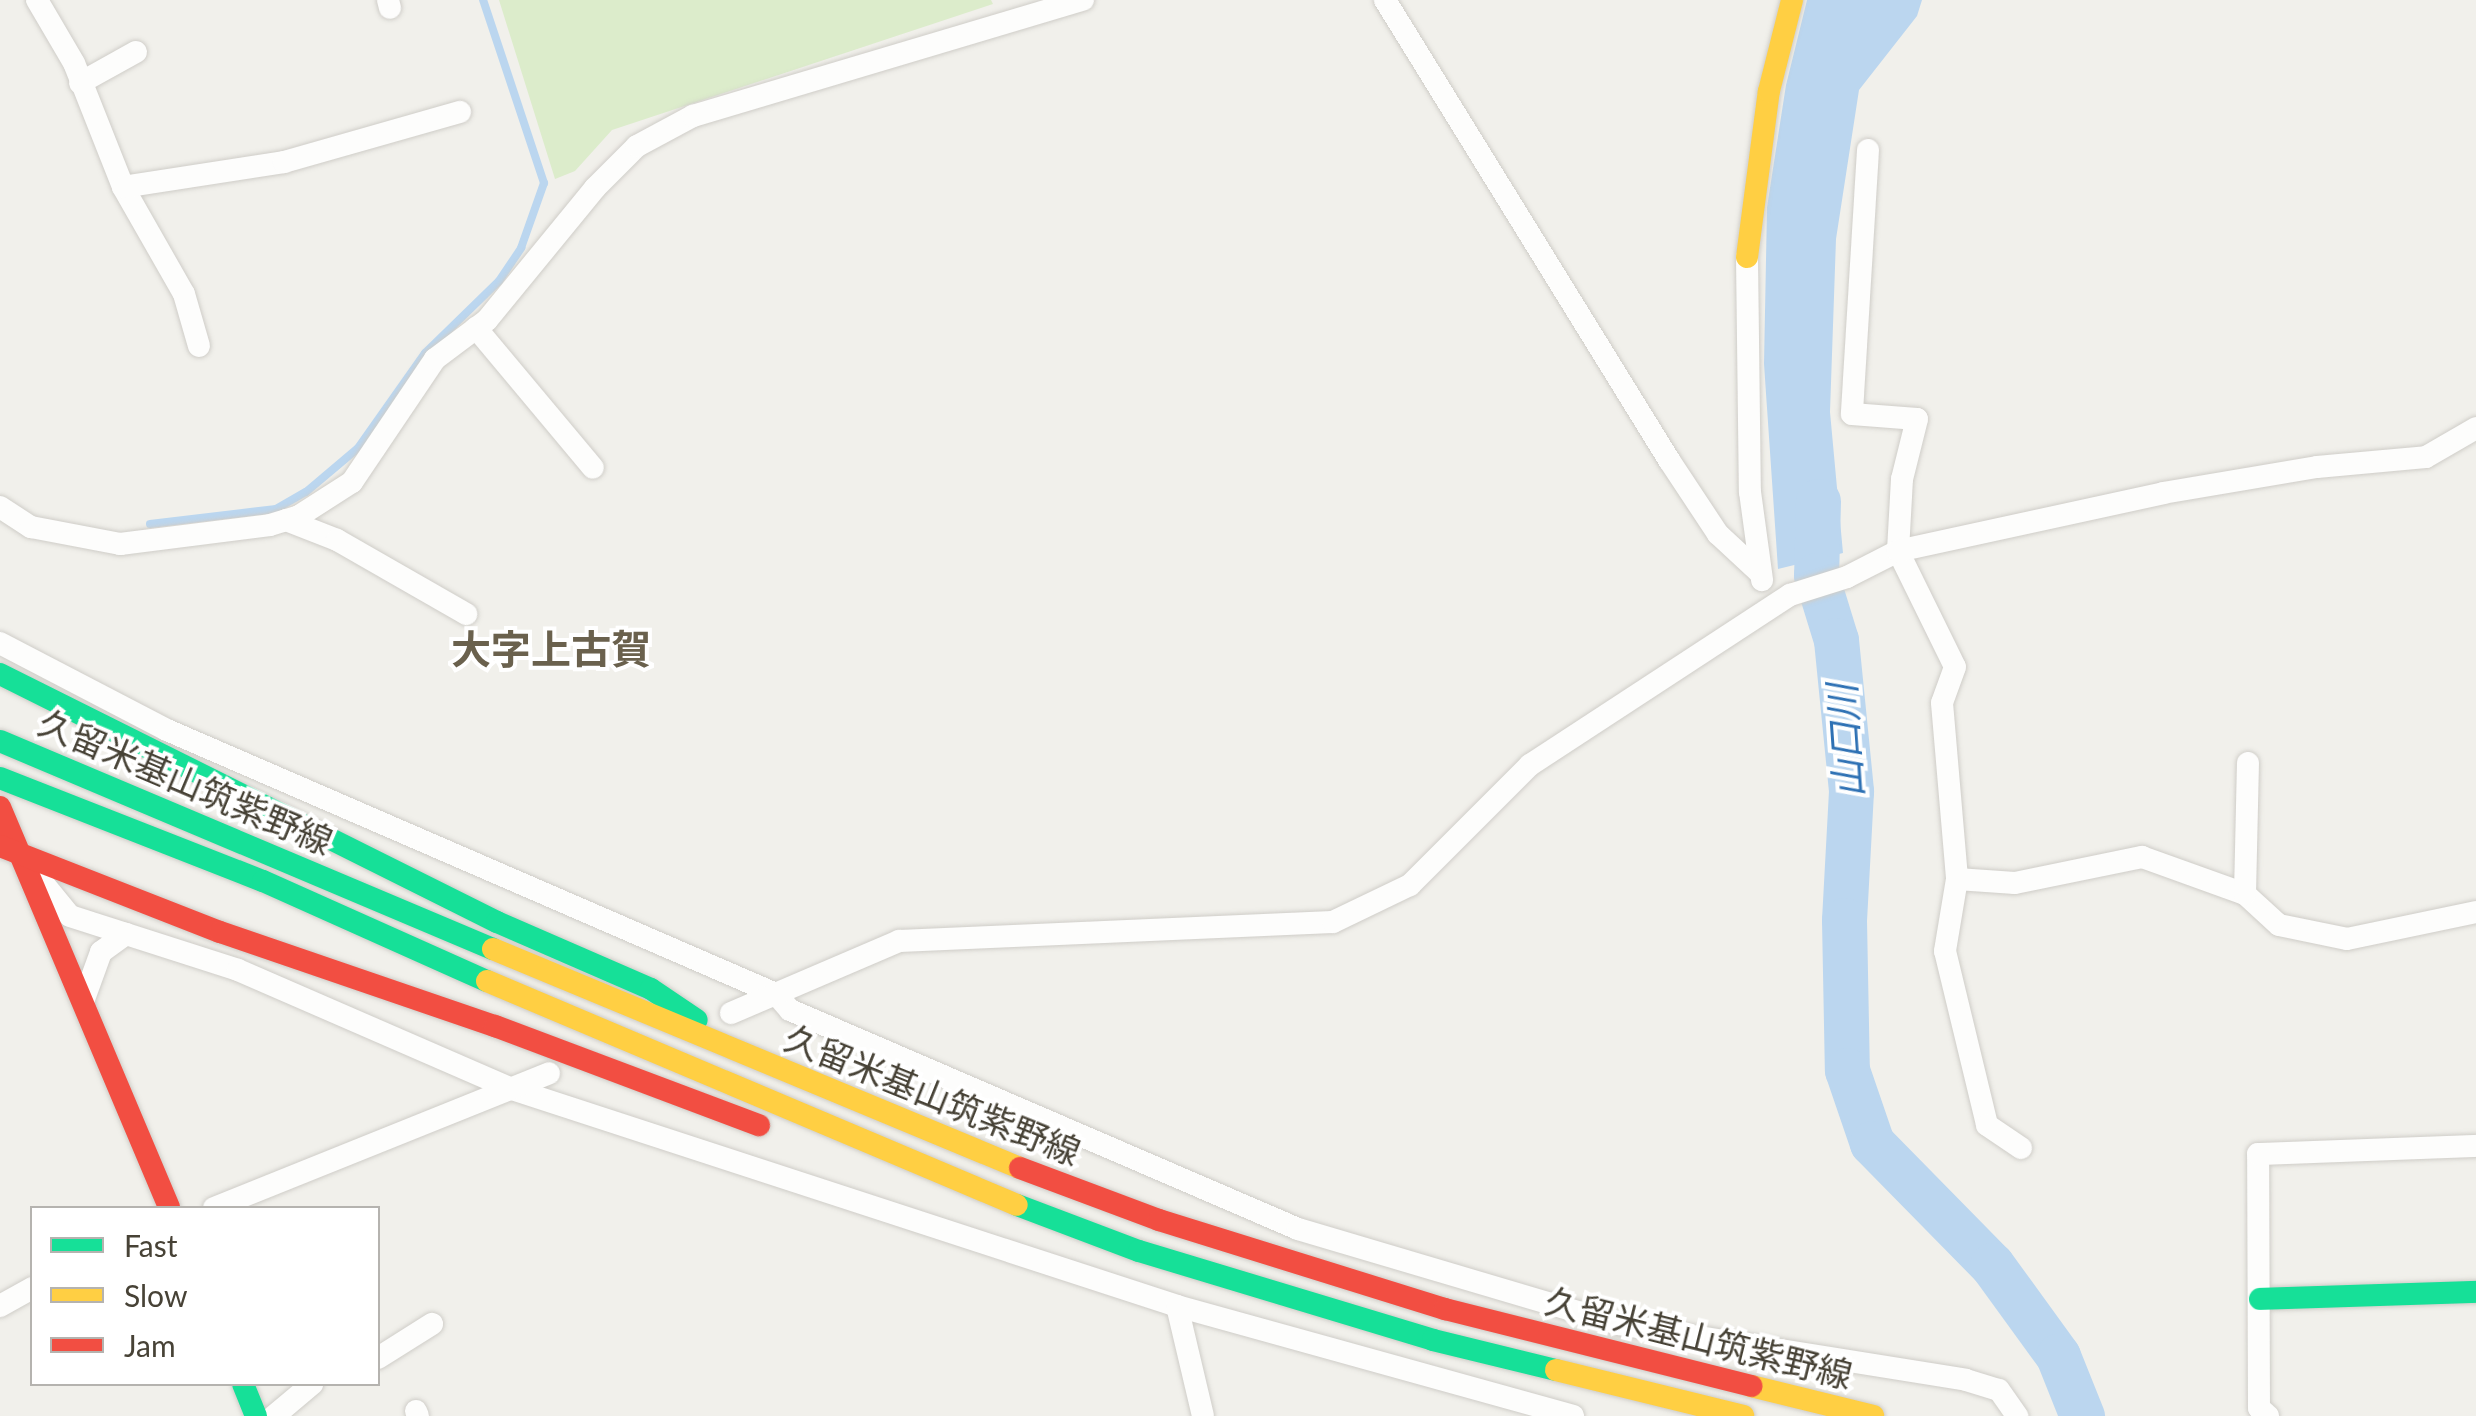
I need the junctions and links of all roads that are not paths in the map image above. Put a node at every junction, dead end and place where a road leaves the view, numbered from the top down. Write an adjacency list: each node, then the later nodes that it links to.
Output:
1 (37, 0): 6 (street)
2 (1083, 0): 11 (street)
3 (1384, 0): 18 (street)
4 (1792, 0): 10 (main road)
5 (136, 52): 6 (street)
6 (80, 83): 9 (street)
7 (460, 112): 9 (street)
8 (1868, 150): 17 (street)
9 (123, 187): 12 (street)
10 (1747, 258): 18 (street)
11 (476, 328): 14 (street); 16 (street)
12 (199, 346)
13 (2476, 428): 17 (street)
14 (593, 468)
15 (0, 506): 16 (street)
16 (286, 520): 20 (street)
17 (1898, 551): 19 (street); 28 (street)
18 (1760, 572): 19 (street)
19 (1767, 608): 32 (street)
20 (466, 614)
21 (0, 644): 32 (street)
22 (0, 674): 35 (main road)
23 (0, 741): 35 (main road, 久留米基山筑紫野線)
24 (2248, 762): 29 (street)
25 (0, 778): 42 (main road, 久留米基山筑紫野線)
26 (0, 807): 27 (main road)
27 (7, 852): 31 (street); 33 (main road); 38 (main road)
28 (1956, 879): 29 (street); 40 (street)
29 (2245, 894): 30 (street)
30 (2476, 912)
31 (126, 934): 33 (street); 37 (street)
32 (776, 994): 34 (street); 60 (street)
33 (84, 999): 43 (main road)
34 (731, 1013)
35 (766, 1065): 59 (main road, 久留米基山筑紫野線)
36 (550, 1073): 37 (street)
37 (510, 1088): 44 (street); 49 (street)
38 (781, 1134)
39 (2476, 1146): 47 (street)
40 (2021, 1148)
41 (853, 1160): 42 (main road)
42 (955, 1181): 58 (main road, 久留米基山筑紫野線)
43 (168, 1206)
44 (219, 1206)
45 (30, 1289): 48 (street)
46 (2476, 1292): 47 (main road)
47 (2260, 1299): 61 (street)
48 (0, 1306)
49 (1177, 1306): 56 (street); 57 (street)
50 (432, 1324): 51 (street)
51 (380, 1357)
52 (244, 1386): 54 (main road)
53 (310, 1386): 55 (street)
54 (256, 1416)
55 (274, 1416)
56 (1203, 1416)
57 (1573, 1416)
58 (1743, 1416)
59 (1873, 1416)
60 (2017, 1416)
61 (2268, 1416)

